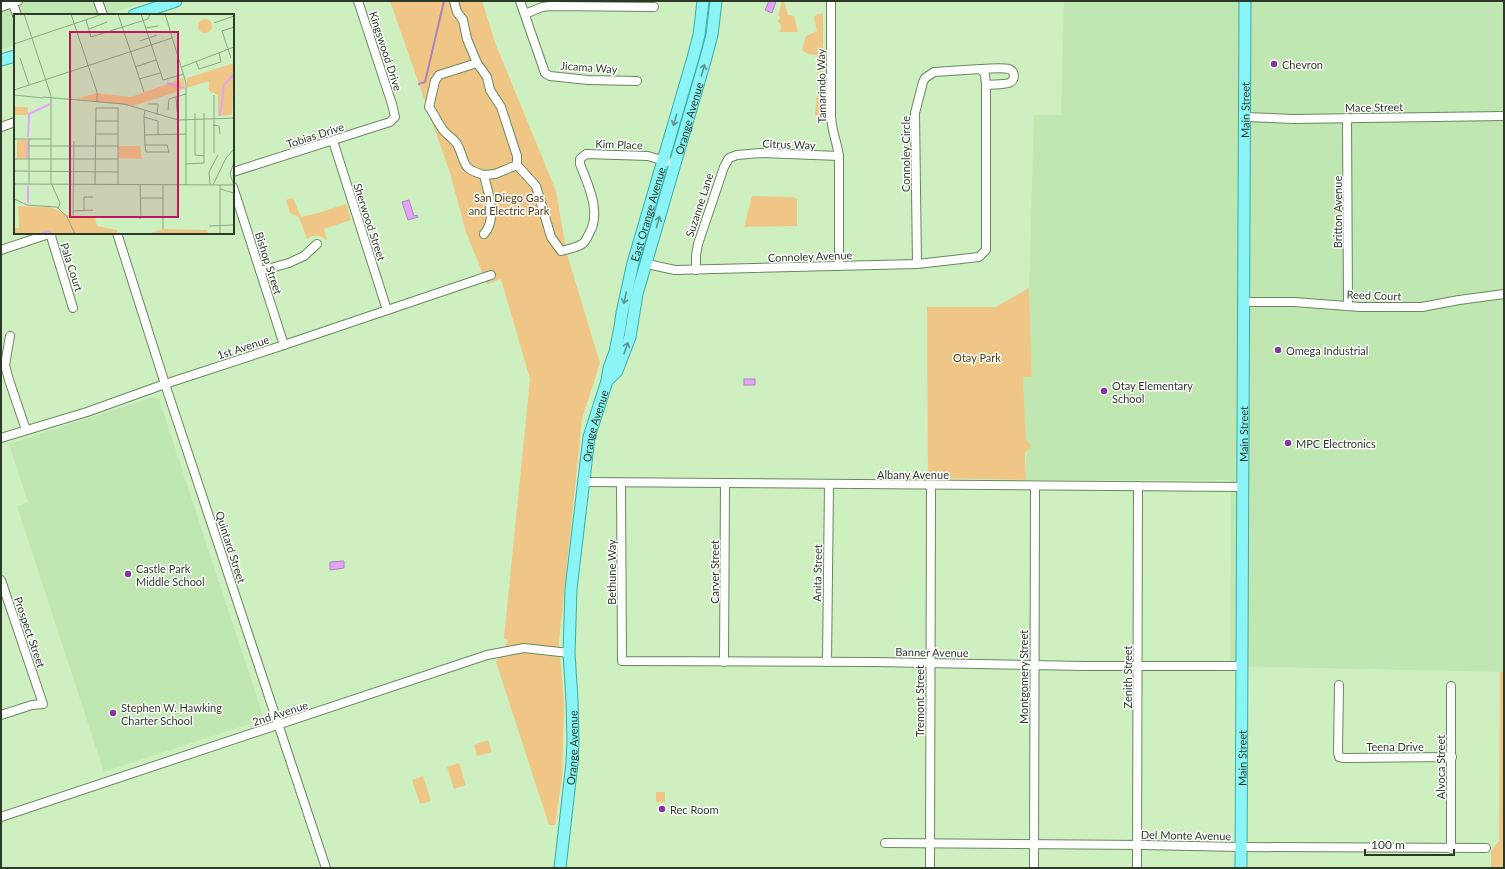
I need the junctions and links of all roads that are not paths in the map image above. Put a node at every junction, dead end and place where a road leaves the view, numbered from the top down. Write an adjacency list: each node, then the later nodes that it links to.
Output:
1 (98, 1): 14 (street)
2 (176, 1): 15 (main road)
3 (358, 1): 23 (street, Kingswood Drive)
4 (454, 1): 19 (street)
5 (520, 1): 16 (street, Jicama Way)
6 (703, 1): 32 (main road, East Orange Avenue, one-way to 32)
7 (716, 1): 33 (main road, Orange Avenue, one-way to 7)
8 (831, 1): 31 (street, Tamarindo Way)
9 (1245, 1): 25 (main road, Main Street)
10 (14, 2): 11 (street); 13 (street)
11 (1, 6)
12 (654, 7): 16 (street)
13 (17, 14)
14 (103, 14)
15 (137, 14)
16 (525, 14): 21 (street, Jicama Way)
17 (14, 56): 18 (main road)
18 (1, 60)
19 (476, 63): 34 (street); 36 (street)
20 (980, 68): 22 (street); 22 (street, Connoley Circle); 46 (street, Connoley Circle)
21 (637, 81)
22 (986, 85): 46 (street, Connoley Avenue)
23 (394, 109): 29 (street, Tobias Drive)
24 (1504, 116): 26 (street, Mace Street)
25 (1245, 117): 26 (street, Mace Street); 52 (main road, Main Street)
26 (1347, 118): 53 (street, Britton Avenue)
27 (14, 122): 28 (street)
28 (1, 127)
29 (333, 141): 35 (street, Tobias Drive); 55 (street, Sherwood Street)
30 (737, 155): 31 (street, Citrus Way); 48 (street, Suzanne Lane)
31 (839, 156): 47 (street, Tamarindo Way)
32 (663, 160): 33 (street, Kim Place); 34 (street, Kim Place); 44 (main road, East Orange Avenue)
33 (675, 164): 45 (main road, Orange Avenue, one-way to 33)
34 (517, 166): 36 (street)
35 (234, 172)
36 (484, 175): 41 (street)
37 (234, 190): 49 (street, Bishop Street)
38 (47, 234): 43 (street)
39 (50, 234): 54 (street, Pala Court)
40 (117, 234): 59 (street, Quintard Street)
41 (484, 234)
42 (317, 244): 49 (street)
43 (1, 250)
44 (634, 260): 45 (main road); 58 (main road, East Orange Avenue, one-way to 58)
45 (647, 264): 48 (street, Connoley Avenue); 58 (main road, Orange Avenue, one-way to 45)
46 (917, 264): 47 (street, Connoley Avenue)
47 (839, 266): 48 (street, Connoley Avenue)
48 (696, 270)
49 (260, 271): 57 (street, Bishop Street)
50 (491, 274): 55 (street, 1st Avenue)
51 (1504, 294): 53 (street, Reed Court)
52 (1243, 302): 53 (street, Reed Court); 69 (main road, Main Street)
53 (1348, 306)
54 (73, 308)
55 (387, 310): 57 (street, 1st Avenue)
56 (10, 336): 60 (street)
57 (284, 345): 59 (street, 1st Avenue)
58 (607, 381): 62 (main road, Orange Avenue)
59 (165, 384): 60 (street, 1st Avenue); 82 (street, Quintard Street)
60 (26, 430): 61 (street, 1st Avenue)
61 (1, 438)
62 (583, 482): 63 (street, Albany Avenue); 71 (main road, Orange Avenue)
63 (621, 483): 64 (street, Albany Avenue); 72 (street, Bethune Way)
64 (725, 483): 65 (street, Albany Avenue); 73 (street, Carver Street)
65 (829, 484): 66 (street, Albany Avenue); 74 (street, Anita Street)
66 (930, 485): 67 (street, Albany Avenue); 75 (street, Tremont Street)
67 (1035, 486): 68 (street, Albany Avenue); 76 (street, Montgomery Street)
68 (1138, 486): 69 (street, Albany Avenue); 77 (street, Zenith Street)
69 (1243, 487): 78 (main road, Main Street)
70 (1, 580): 81 (street, Prospect Street)
71 (569, 653): 82 (street, 2nd Avenue); 93 (main road, Orange Avenue)
72 (622, 661): 73 (street, Banner Avenue)
73 (724, 662): 74 (street, Banner Avenue)
74 (827, 662): 75 (street, Banner Avenue)
75 (930, 663): 76 (street, Banner Avenue); 86 (street, Tremont Street)
76 (1034, 666): 77 (street, Banner Avenue); 87 (street, Montgomery Street)
77 (1138, 666): 78 (street, Banner Avenue); 88 (street, Zenith Street)
78 (1242, 666): 89 (main road, Main Street)
79 (1339, 685): 83 (street, Teena Drive)
80 (1451, 686): 83 (street, Alvoca Street)
81 (1, 714)
82 (278, 725): 84 (street, 2nd Avenue); 92 (street, Quintard Street)
83 (1452, 757): 91 (street, Alvoca Street)
84 (1, 817)
85 (885, 843): 86 (street, Del Monte Avenue)
86 (930, 843): 87 (street, Del Monte Avenue); 94 (street, Tremont Street)
87 (1034, 845): 88 (street, Del Monte Avenue); 95 (street, Montgomery Street)
88 (1137, 845): 89 (street, Del Monte Avenue); 96 (street, Zenith Street)
89 (1241, 848): 91 (street, Del Monte Avenue); 97 (main road, Main Street)
90 (1486, 848): 91 (street, Del Monte Avenue)
91 (1451, 849)
92 (326, 868)
93 (560, 868)
94 (930, 868)
95 (1034, 868)
96 (1137, 868)
97 (1241, 868)

